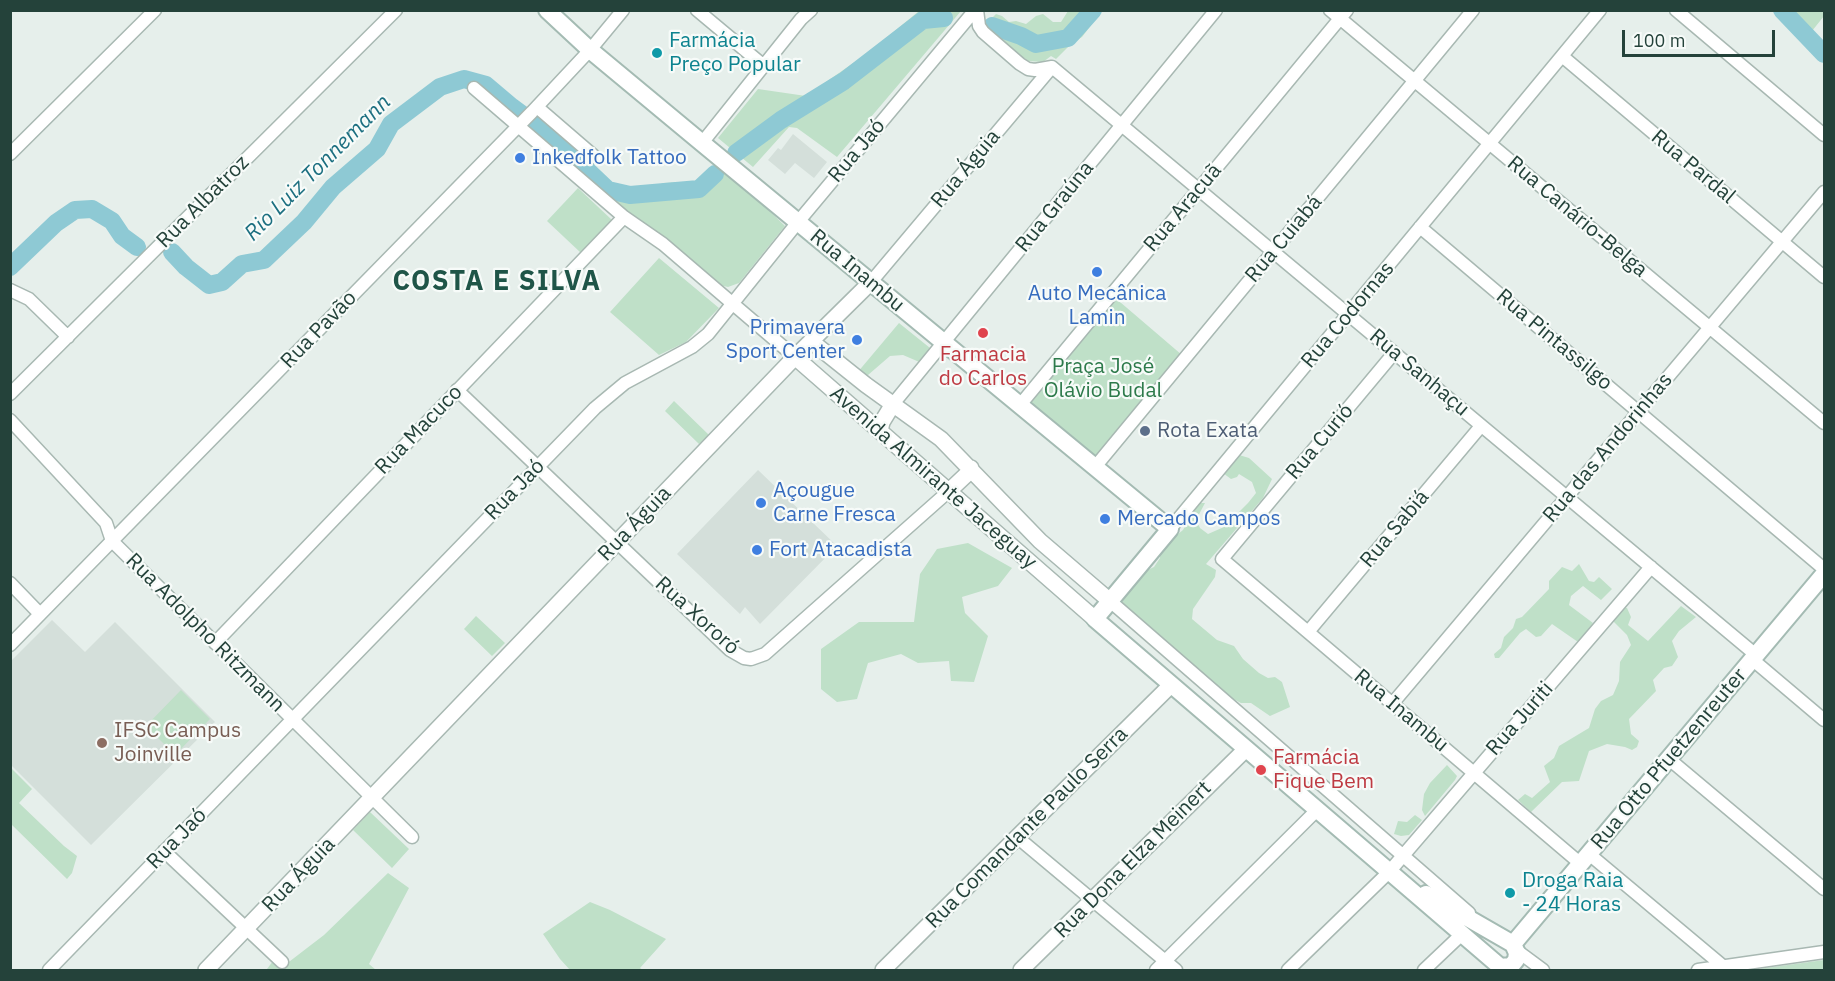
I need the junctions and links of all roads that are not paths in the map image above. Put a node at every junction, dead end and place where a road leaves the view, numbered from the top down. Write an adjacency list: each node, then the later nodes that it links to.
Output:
1 (155, 10): 25 (street)
2 (547, 10): 13 (main road, Rua Inambu)
3 (623, 10): 13 (street, Rua Pavão)
4 (697, 10): 15 (street)
5 (810, 10): 15 (street)
6 (976, 10): 16 (street); 30 (street, Rua Jaó)
7 (1216, 10): 21 (street, Rua Graúna)
8 (1473, 10): 17 (street, Rua Cuiabá)
9 (1600, 10): 14 (street, Rua Codornas)
10 (1676, 10): 22 (street)
11 (389, 13): 40 (street, Rua Albatroz)
12 (1339, 13): 17 (street, Rua Canário-Belga); 27 (street, Rua Aracuã)
13 (590, 50): 19 (street, Rua Pavão); 23 (main road, Rua Inambu)
14 (1562, 56): 24 (street, Rua Codornas); 32 (street, Rua Pardal)
15 (764, 66): 23 (street)
16 (1052, 67): 21 (street, Rua Sanhaçu); 35 (street, Rua Águia)
17 (1415, 81): 24 (street, Rua Canário-Belga); 33 (street, Rua Cuiabá)
18 (474, 88): 20 (street, Avenida Almirante Jaceguay)
19 (535, 110): 20 (street, Rua Pavão); 26 (street)
20 (520, 125): 29 (street, Avenida Almirante Jaceguay); 60 (street, Rua Pavão)
21 (1122, 126): 27 (street, Rua Sanhaçu); 42 (street, Rua Graúna)
22 (1824, 135)
23 (702, 142): 30 (main road, Rua Inambu)
24 (1490, 144): 31 (street, Rua Codornas); 39 (street, Rua Canário-Belga)
25 (10, 154)
26 (595, 157)
27 (1199, 190): 33 (street, Rua Sanhaçu); 48 (street, Rua Aracuã)
28 (1824, 192): 32 (street, Rua das Andorinhas)
29 (624, 217): 37 (street, Avenida Almirante Jaceguay); 45 (street, Rua Macuco)
30 (798, 222): 35 (main road, Rua Inambu); 37 (street, Rua Jaó)
31 (1420, 227): 38 (street, Rua Codornas); 49 (street, Rua Pintassilgo)
32 (1782, 242): 34 (street, Rua Pardal); 39 (street, Rua das Andorinhas)
33 (1274, 252): 38 (street, Rua Sanhaçu); 55 (street, Rua Cuiabá)
34 (1824, 277)
35 (871, 282): 41 (street, Rua Águia); 42 (main road, Rua Inambu)
36 (10, 290): 40 (street)
37 (733, 303): 44 (street, Avenida Almirante Jaceguay); 54 (street, Rua Jaó)
38 (1348, 314): 43 (street, Rua Sanhaçu); 59 (street, Rua Codornas)
39 (1710, 328): 49 (street, Rua das Andorinhas); 51 (street, Rua Canário-Belga)
40 (68, 337): 46 (street, Rua Albatroz)
41 (812, 341): 44 (street, Rua Águia); 47 (street, Avenida Almirante Jaceguay)
42 (944, 343): 47 (street, Rua Graúna); 48 (main road, Rua Inambu)
43 (1394, 353): 52 (street, Rua Sanhaçu); 62 (street, Rua Curió)
44 (795, 357): 53 (street, Avenida Almirante Jaceguay); 61 (street, Rua Águia)
45 (458, 390): 54 (street, Rua Xororó); 71 (street, Rua Macuco)
46 (10, 394)
47 (893, 404): 53 (street); 56 (street, Avenida Almirante Jaceguay)
48 (1020, 405): 55 (main road, Rua Inambu)
49 (1639, 412): 58 (street, Rua das Andorinhas); 64 (street, Rua Pintassilgo)
50 (10, 420): 60 (street, Rua Adolpho Ritzmann)
51 (1824, 423)
52 (1481, 426): 58 (street, Rua Sanhaçu); 70 (street, Rua Sabiá)
53 (880, 431): 57 (street, Avenida Almirante Jaceguay)
54 (538, 466): 61 (street, Rua Xororó); 76 (street, Rua Jaó)
55 (1095, 467): 59 (main road, Rua Inambu)
56 (971, 468): 57 (street); 67 (street, Avenida Almirante Jaceguay)
57 (949, 491): 61 (street, Rua Xororó); 69 (street, Avenida Almirante Jaceguay)
58 (1567, 497): 63 (street, Rua Sanhaçu); 75 (street, Rua das Andorinhas)
59 (1170, 529): 67 (main road, Rua Codornas)
60 (112, 541): 68 (street, Rua Pavão); 71 (street, Rua Adolpho Ritzmann)
61 (617, 542): 81 (street, Rua Águia)
62 (1222, 559): 70 (street, Rua Inambu)
63 (1651, 567): 73 (street, Rua Sanhaçu); 80 (street, Rua Juriti)
64 (1824, 569)
65 (1824, 574): 73 (main road, Rua Otto Pfuetzenreuter)
66 (10, 583): 68 (street)
67 (1110, 601): 69 (main road, Rua Codornas); 86 (street, Avenida Almirante Jaceguay)
68 (40, 614): 72 (street, Rua Pavão)
69 (1095, 619): 74 (main road, Avenida Almirante Jaceguay)
70 (1308, 632): 75 (street, Rua Inambu)
71 (215, 642): 76 (street, Rua Adolpho Ritzmann)
72 (10, 645)
73 (1754, 658): 77 (street, Rua Sanhaçu); 79 (main road, Rua Otto Pfuetzenreuter)
74 (1171, 685): 78 (main road, Avenida Almirante Jaceguay); 84 (street, Rua Comandante Paulo Serra)
75 (1392, 704): 80 (street, Rua Inambu)
76 (292, 720): 81 (street, Rua Adolpho Ritzmann); 85 (street, Rua Jaó)
77 (1824, 720)
78 (1246, 749): 82 (main road, Avenida Almirante Jaceguay); 90 (street, Rua Dona Elza Meinert)
79 (1669, 759): 87 (main road, Rua Otto Pfuetzenreuter); 89 (street)
80 (1474, 773): 86 (street, Rua Juriti); 87 (street, Rua Inambu)
81 (372, 798): 83 (street, Rua Adolpho Ritzmann); 91 (street, Rua Águia)
82 (1317, 810): 88 (main road, Avenida Almirante Jaceguay); 97 (street)
83 (412, 837)
84 (1017, 837): 90 (street); 102 (street, Rua Comandante Paulo Serra)
85 (164, 851): 91 (street); 100 (street, Rua Jaó)
86 (1403, 856): 88 (street, Rua Juriti); 92 (street, Avenida Almirante Jaceguay)
87 (1585, 859): 95 (main road, Rua Otto Pfuetzenreuter); 99 (street, Rua Inambu)
88 (1389, 872): 92 (main road, Avenida Almirante Jaceguay); 93 (main road, Avenida Almirante Jaceguay); 105 (street, Rua Juriti)
89 (1824, 889)
90 (1092, 900): 97 (street); 103 (street, Rua Dona Elza Meinert)
91 (246, 929): 96 (street); 101 (street, Rua Águia)
92 (1488, 930): 95 (main road, Avenida Almirante Jaceguay)
93 (1462, 934): 98 (main road, Avenida Almirante Jaceguay); 106 (street)
94 (1824, 952): 99 (street)
95 (1515, 953): 98 (main road); 98 (main road); 107 (street, Avenida Almirante Jaceguay)
96 (282, 962)
97 (1160, 966): 104 (street)
98 (1499, 966)
99 (1724, 967): 108 (street)
100 (49, 970)
101 (206, 970)
102 (883, 970)
103 (1021, 970)
104 (1176, 970)
105 (1288, 970)
106 (1424, 970)
107 (1543, 970)
108 (1698, 970)

